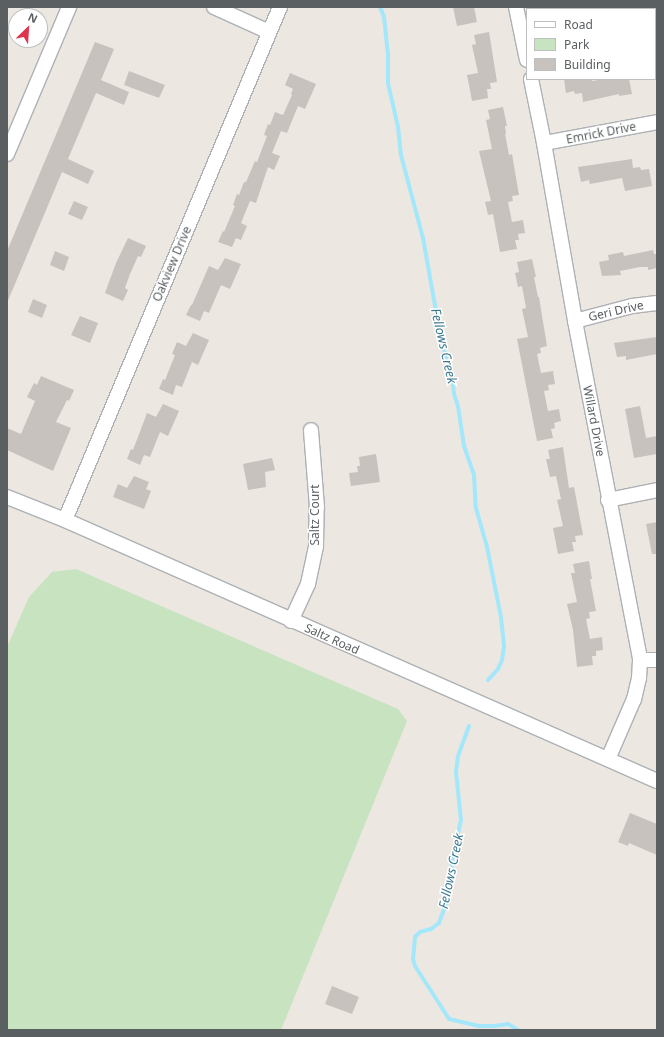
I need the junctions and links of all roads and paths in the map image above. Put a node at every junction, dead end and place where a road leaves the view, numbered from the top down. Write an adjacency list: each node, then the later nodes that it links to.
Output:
1 (69, 7): 10 (street)
2 (214, 7): 5 (street)
3 (280, 7): 5 (street, Oakview Drive)
4 (516, 7): 6 (street)
5 (269, 32): 17 (street, Oakview Drive)
6 (526, 55)
7 (531, 80): 9 (street, Willard Drive)
8 (657, 122): 9 (street, Emrick Drive)
9 (544, 143): 12 (street, Willard Drive)
10 (7, 154)
11 (657, 302): 12 (street, Geri Drive)
12 (575, 321): 16 (street, Willard Drive)
13 (311, 430): 18 (street, Saltz Court)
14 (657, 490): 16 (street)
15 (7, 497): 17 (street, Saltz Road)
16 (608, 500): 19 (street, Willard Drive)
17 (65, 520): 18 (street, Saltz Road)
18 (291, 621): 21 (street, Saltz Road)
19 (640, 660): 20 (street); 21 (street, Willard Drive)
20 (657, 660)
21 (608, 759): 22 (street, Saltz Road)
22 (657, 781)

